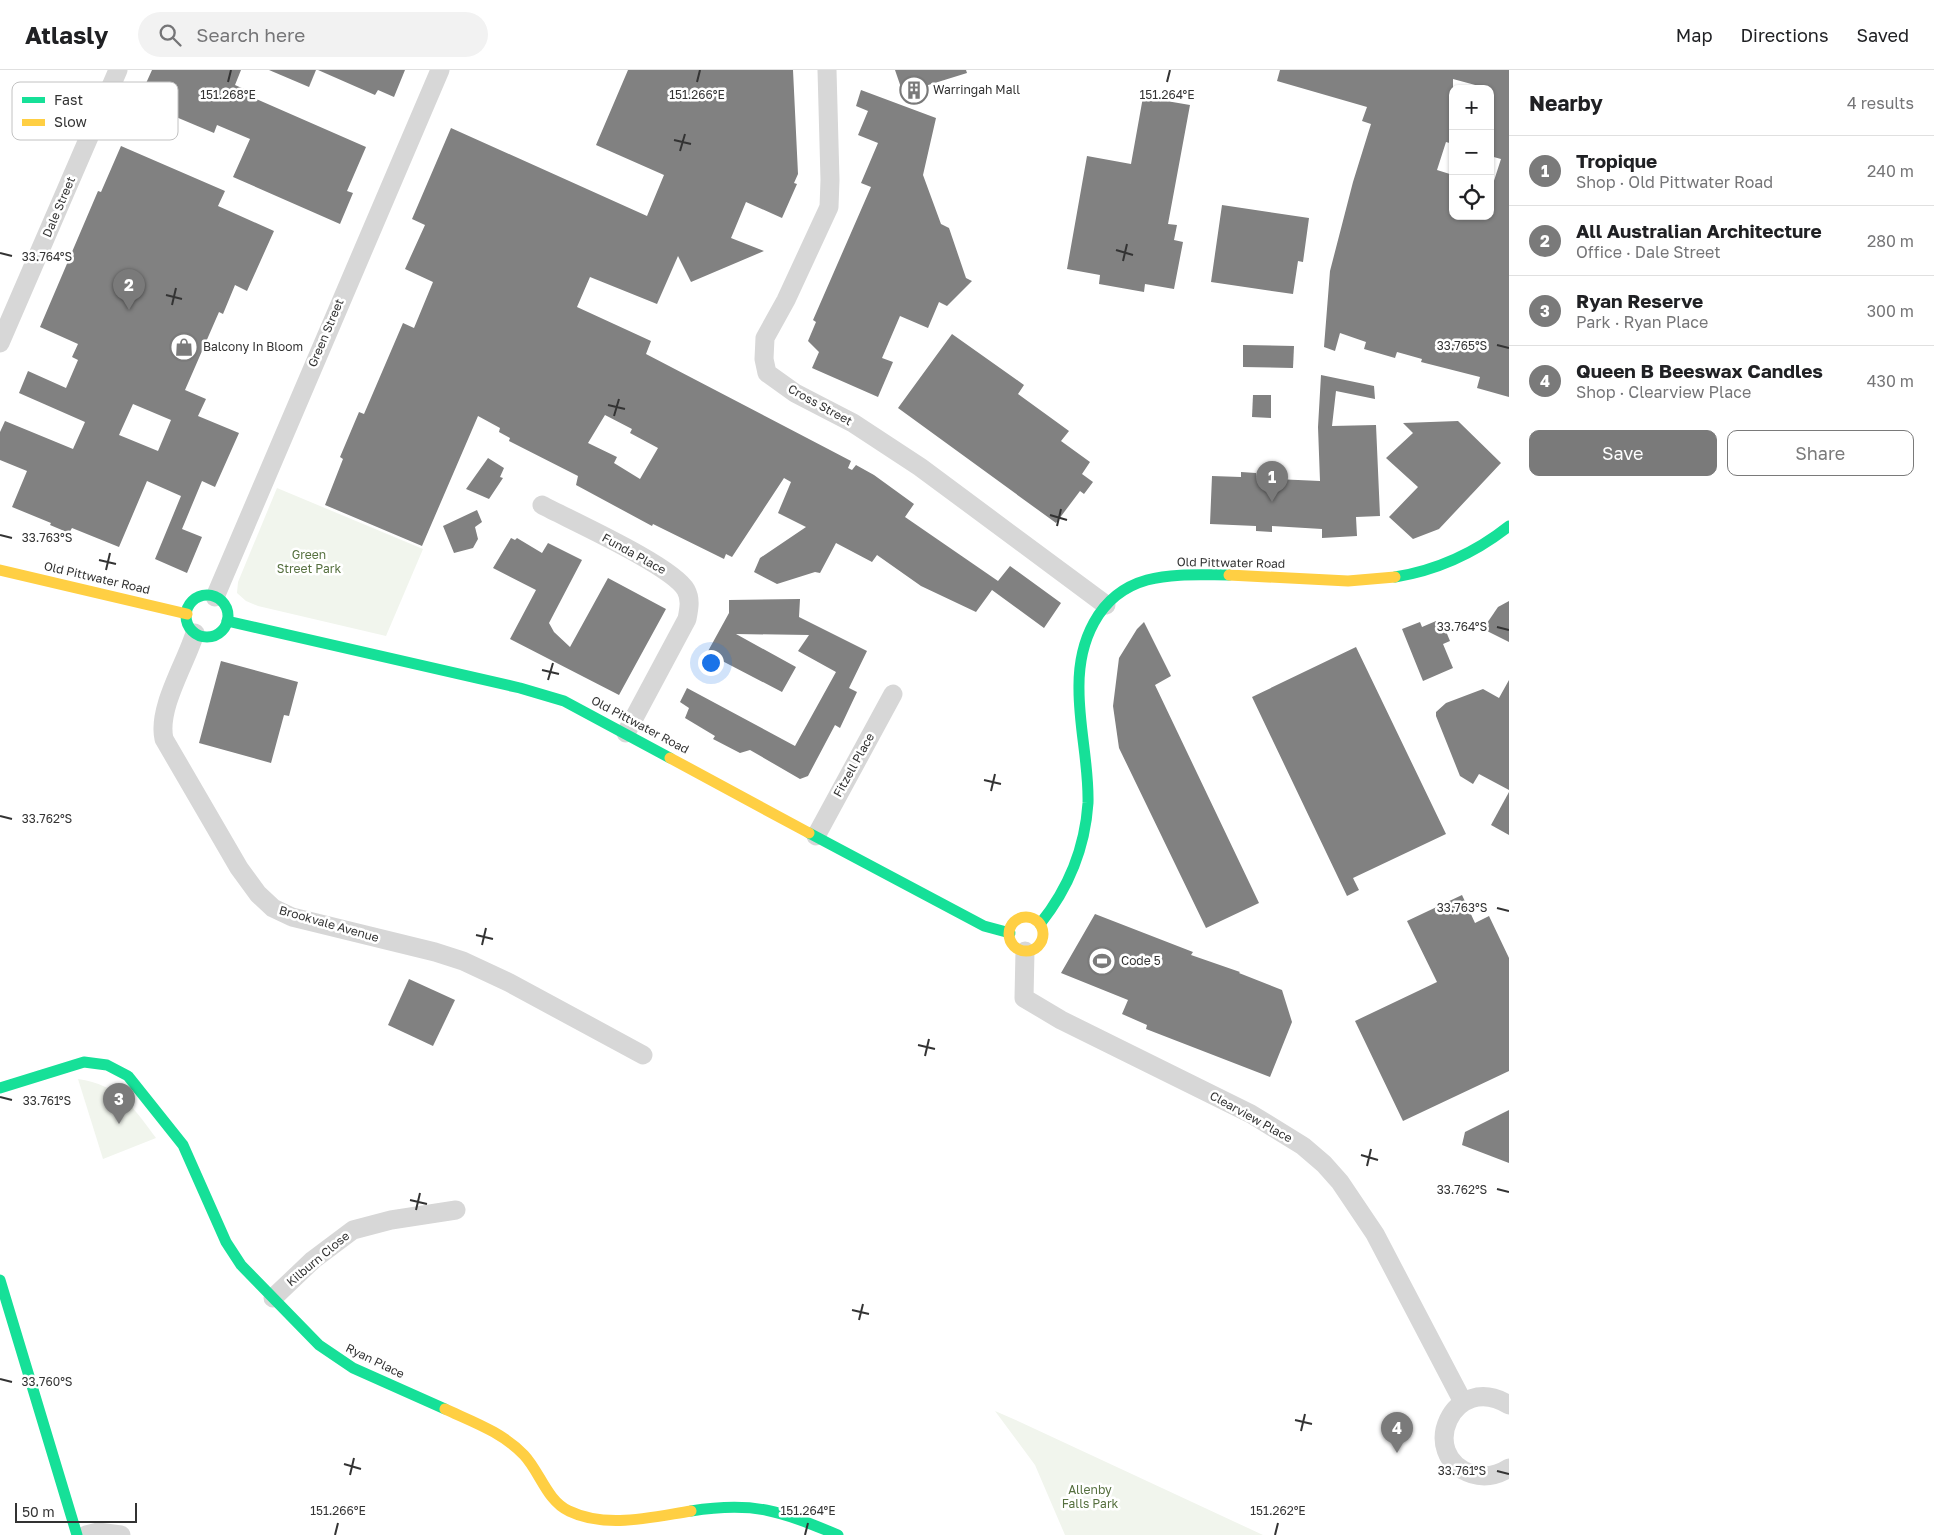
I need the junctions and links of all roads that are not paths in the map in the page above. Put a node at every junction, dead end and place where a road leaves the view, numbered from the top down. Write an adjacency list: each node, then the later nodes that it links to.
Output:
1 (118, 70): 4 (street, Dale Street)
2 (440, 70): 10 (street, Green Street)
3 (827, 70): 11 (street, Cross Street)
4 (113, 82)
5 (88, 140): 6 (street, Dale Street)
6 (0, 343)
7 (542, 505): 16 (street, Funda Place)
8 (1509, 526): 11 (street, Old Pittwater Road)
9 (0, 570): 12 (street, Old Pittwater Road)
10 (215, 597): 12 (street); 13 (street)
11 (1106, 605): 18 (street, Old Pittwater Road)
12 (187, 614): 14 (street)
13 (227, 621): 14 (street); 16 (street, Old Pittwater Road)
14 (195, 633): 21 (street, Brookvale Avenue)
15 (893, 694): 17 (street, Fitzell Place)
16 (626, 733): 17 (street, Old Pittwater Road)
17 (816, 836): 19 (street, Old Pittwater Road)
18 (1040, 924): 19 (street); 20 (street)
19 (1010, 933): 20 (street)
20 (1025, 951): 26 (street, Clearview Place)
21 (643, 1055)
22 (0, 1088): 25 (street, Ryan Place)
23 (456, 1210): 25 (street, Kilburn Close)
24 (0, 1280): 29 (street)
25 (273, 1298): 32 (street, Ryan Place)
26 (1463, 1402): 27 (street); 28 (street)
27 (1509, 1405)
28 (1509, 1468)
29 (77, 1535)
30 (86, 1535): 31 (street)
31 (121, 1535)
32 (838, 1535)

